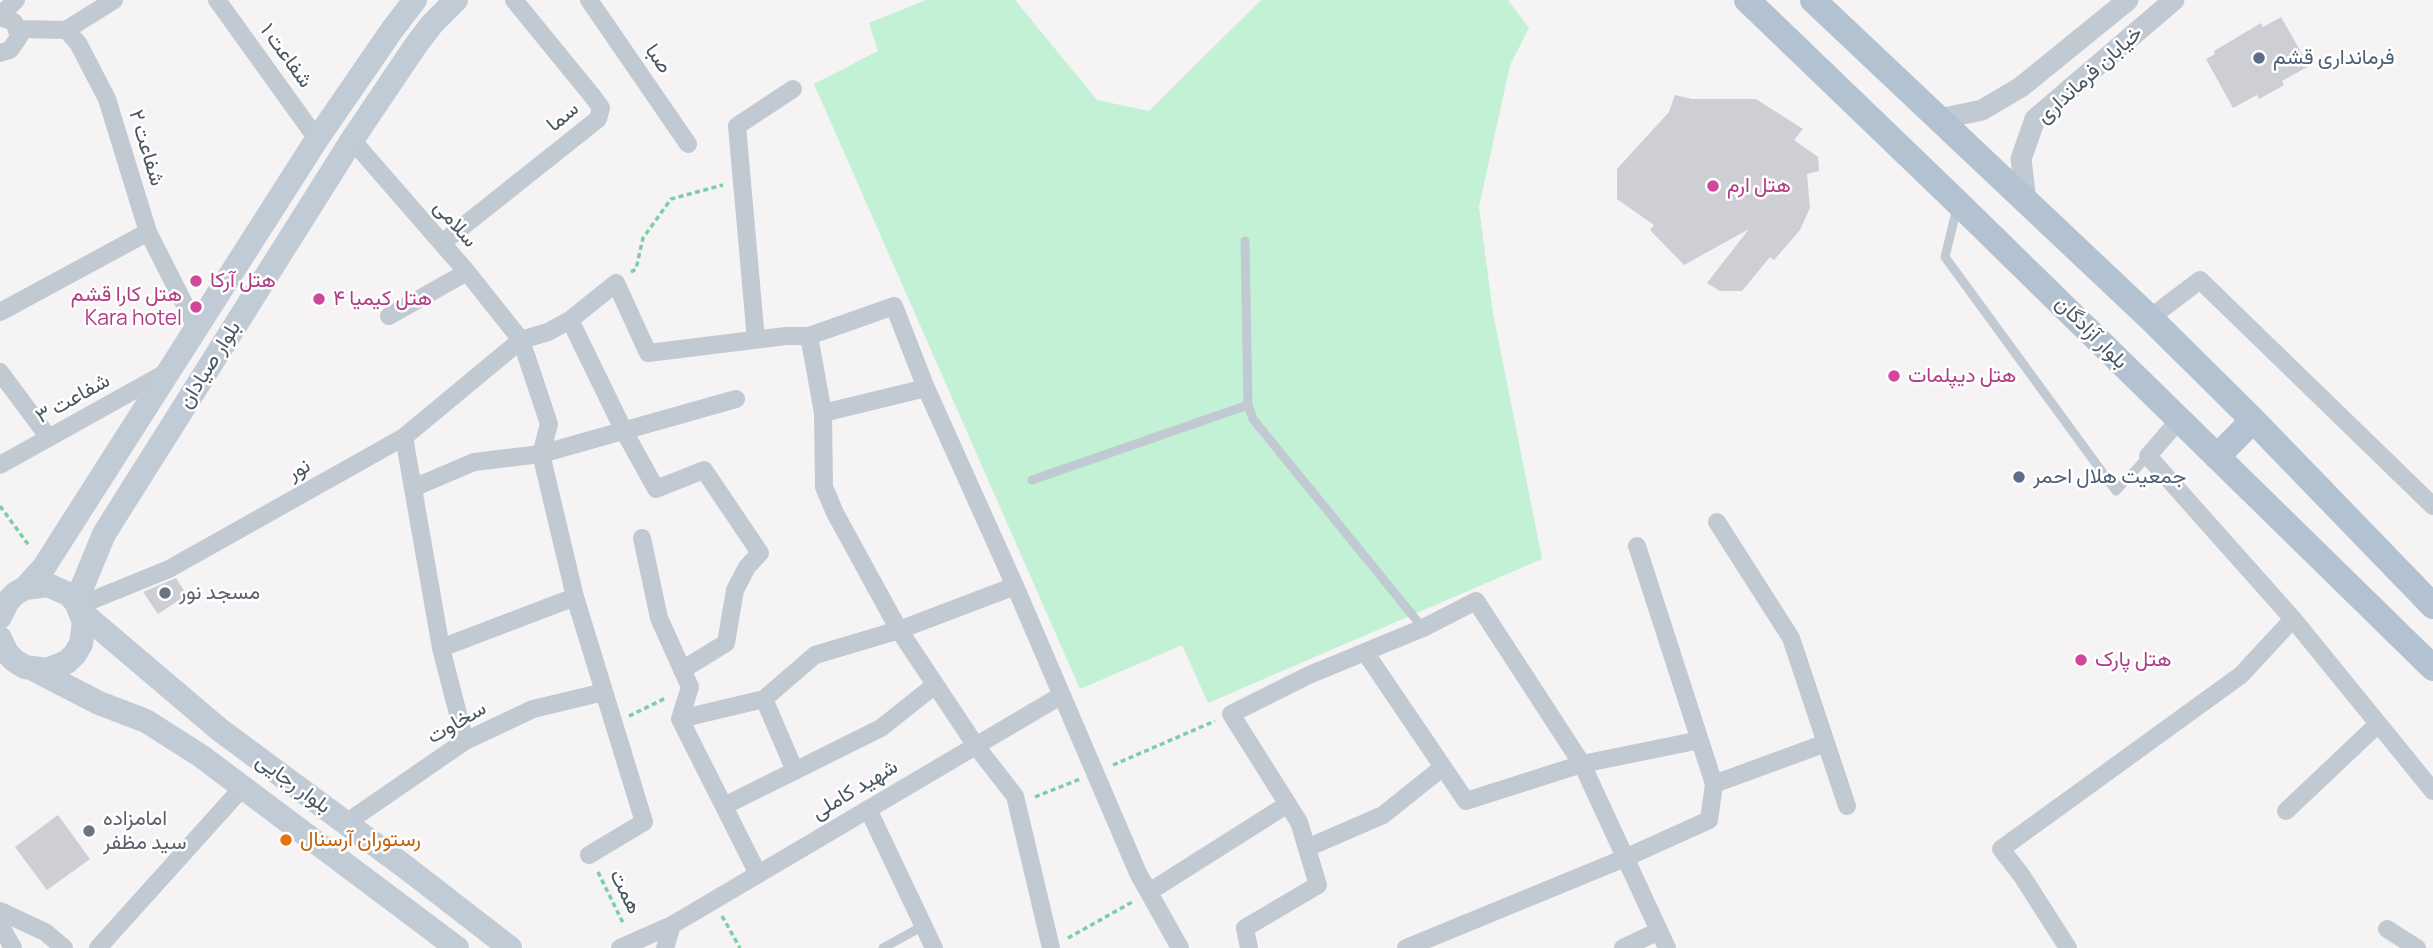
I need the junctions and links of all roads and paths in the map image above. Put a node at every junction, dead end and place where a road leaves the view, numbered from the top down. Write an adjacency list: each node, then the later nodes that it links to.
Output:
1 (16, 0): 12 (street)
2 (114, 0): 14 (street)
3 (217, 0): 18 (street, شفاعت ۱)
4 (456, 0): 19 (main road, بلوار صیادان)
5 (589, 0): 20 (street, صبا)
6 (1747, 0): 23 (main road, بلوار آزادگان)
7 (1813, 0): 17 (main road)
8 (2128, 0): 17 (street, خیابان فرمانداری)
9 (2174, 0): 22 (street, خیابان فرمانداری)
10 (412, 1): 18 (main road, بلوار صیادان)
11 (519, 1): 26 (street, سما)
12 (0, 17): 13 (street)
13 (18, 29): 14 (street); 15 (street)
14 (66, 30): 24 (street, شفاعت ۲)
15 (1, 54)
16 (793, 89): 21 (street)
17 (1940, 119): 22 (main road)
18 (317, 139): 33 (main road, بلوار صیادان)
19 (352, 140): 26 (street, سلامی); 64 (main road, بلوار صیادان)
20 (688, 144)
21 (742, 180): 28 (path); 36 (street)
22 (2026, 201): 31 (main road)
23 (1958, 203): 43 (main road, بلوار آزادگان); 49 (lane)
24 (148, 232): 29 (street); 33 (street, شفاعت ۲)
25 (1245, 241): 41 (lane)
26 (442, 243): 27 (street, سلامی)
27 (467, 272): 30 (street); 35 (street, سلامی)
28 (616, 283): 32 (street, نور); 36 (street)
29 (0, 312)
30 (389, 316)
31 (2150, 318): 44 (main road); 55 (street)
32 (570, 320): 35 (street, نور); 45 (street)
33 (196, 327): 38 (main road, بلوار صیادان)
34 (809, 335): 36 (street); 39 (street); 42 (street)
35 (522, 340): 46 (street, نور); 48 (street)
36 (755, 340)
37 (0, 372): 47 (street)
38 (167, 372): 47 (street, شفاعت ۳); 59 (main road, بلوار صیادان)
39 (926, 388): 42 (street); 60 (street)
40 (736, 398): 45 (street)
41 (1248, 405): 52 (lane); 66 (lane)
42 (823, 413): 67 (street)
43 (2179, 420): 49 (street); 50 (main road, بلوار آزادگان)
44 (2253, 420): 50 (main road); 63 (main road)
45 (624, 431): 48 (street); 73 (street)
46 (404, 437): 53 (street); 64 (street, نور)
47 (49, 438): 51 (street, شفاعت ۳)
48 (541, 454): 53 (street); 61 (street)
49 (2148, 456): 65 (street)
50 (2217, 457): 72 (main road, بلوار آزادگان)
51 (0, 465)
52 (1032, 480)
53 (413, 488): 69 (street)
54 (0, 506): 59 (path)
55 (2433, 506)
56 (1717, 522): 86 (street)
57 (642, 538): 73 (street)
58 (1637, 546): 84 (street)
59 (44, 567): 62 (main road, بلوار صیادان)
60 (1015, 586): 67 (street); 78 (street)
61 (575, 597): 69 (street); 77 (street)
62 (8, 603): 64 (main road, بلوار رجایی)
63 (2433, 606)
64 (78, 607): 71 (main road, بلوار صیادان); 101 (main road, بلوار رجایی)
65 (2293, 619): 83 (street); 129 (street)
66 (1423, 628): 70 (street); 88 (street)
67 (899, 630): 75 (street); 79 (street)
68 (0, 638): 71 (main road)
69 (441, 649): 85 (street)
70 (1365, 652): 80 (street); 89 (street)
71 (30, 668): 74 (main road, بلوار صیادان); 93 (main road, بلوار رجایی)
72 (2433, 668)
73 (682, 670): 76 (street)
74 (0, 673)
75 (935, 685): 87 (street); 90 (street)
76 (690, 687): 81 (street); 82 (path)
77 (604, 692): 82 (street); 85 (street, سخاوت)
78 (1062, 695): 87 (street, شهید کاملی); 91 (street)
79 (764, 699): 81 (street); 90 (street)
80 (1231, 714): 91 (path); 95 (street)
81 (680, 719): 97 (street)
82 (614, 723): 103 (street)
83 (2377, 725): 94 (street); 100 (street)
84 (1700, 740): 88 (street); 92 (street)
85 (466, 741): 101 (street, سخاوت)
86 (1826, 743): 92 (street); 98 (street)
87 (976, 746): 96 (street); 99 (street, شهید کاملی)
88 (1582, 764): 89 (street); 104 (street)
89 (1443, 766): 102 (street)
90 (795, 771): 97 (street)
91 (1096, 773): 96 (path); 106 (street)
92 (1714, 784): 104 (street)
93 (243, 788): 117 (street); 118 (main road, بلوار رجایی)
94 (2433, 791)
95 (1288, 803): 102 (street); 106 (street)
96 (1017, 804): 124 (street)
97 (724, 806): 105 (street)
98 (1847, 806)
99 (868, 809): 105 (street, شهید کاملی); 111 (street)
100 (2286, 811)
101 (346, 823): 119 (main road, بلوار رجایی)
102 (1307, 848): 126 (street)
103 (589, 855): 114 (path, همت)
104 (1625, 858): 113 (street); 127 (street)
105 (758, 874): 107 (street, شهید کاملی)
106 (1149, 892): 124 (path); 125 (street)
107 (713, 901): 110 (street, شهید کاملی); 121 (path)
108 (0, 911): 116 (street)
109 (0, 925): 115 (street)
110 (672, 925): 114 (street, شهید کاملی); 120 (street)
111 (923, 926): 122 (lane); 123 (street)
112 (2387, 929): 130 (street)
113 (1663, 940): 128 (street)
114 (626, 945)
115 (13, 948)
116 (64, 948)
117 (98, 948)
118 (457, 948)
119 (510, 948)
120 (665, 948)
121 (740, 948)
122 (883, 948)
123 (934, 948)
124 (1051, 948)
125 (1180, 948)
126 (1249, 948)
127 (1406, 948)
128 (1623, 948)
129 (2068, 948)
130 (2417, 948)

